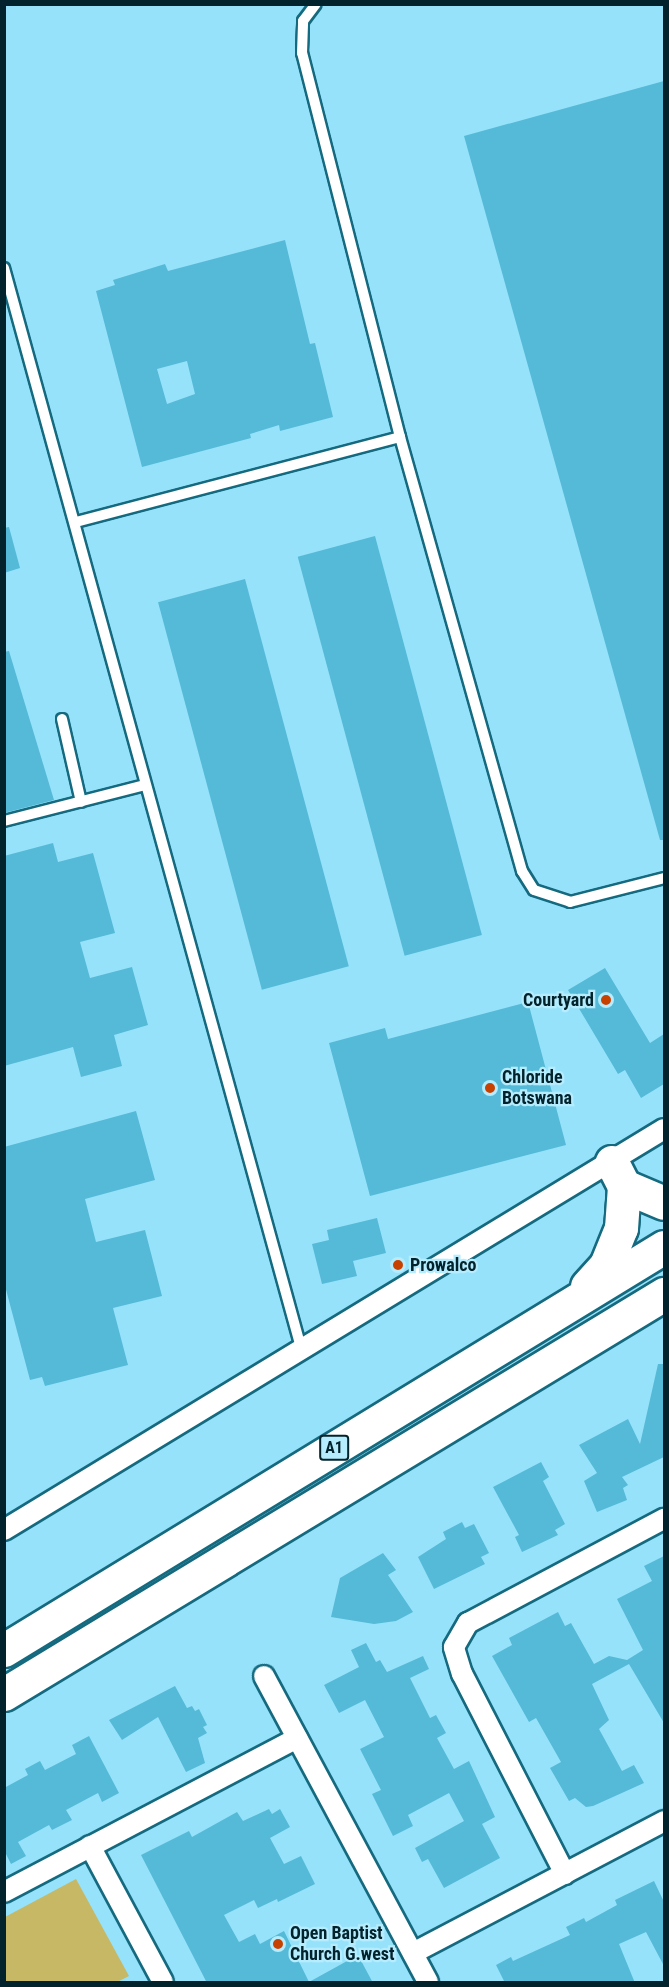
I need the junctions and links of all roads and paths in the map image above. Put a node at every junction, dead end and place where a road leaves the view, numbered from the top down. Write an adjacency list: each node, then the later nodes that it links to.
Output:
1 (316, 4): 3 (lane)
2 (4, 268): 4 (lane)
3 (400, 437): 4 (lane); 9 (lane)
4 (76, 522): 6 (lane)
5 (62, 719): 7 (lane)
6 (145, 785): 7 (lane); 16 (lane)
7 (81, 802): 8 (lane)
8 (4, 821)
9 (664, 878)
10 (664, 1129): 11 (street)
11 (618, 1174): 12 (highway); 15 (highway); 16 (street)
12 (664, 1203)
13 (664, 1247): 15 (highway, A1)
14 (664, 1294): 21 (highway, A1)
15 (548, 1317): 19 (highway, A1)
16 (302, 1351): 18 (street)
17 (664, 1519): 25 (street)
18 (4, 1530)
19 (4, 1650)
20 (264, 1676): 22 (street)
21 (4, 1694)
22 (297, 1738): 24 (street); 27 (street)
23 (664, 1821): 25 (street)
24 (90, 1846): 26 (street); 28 (street)
25 (565, 1874): 27 (street)
26 (4, 1892)
27 (413, 1953): 29 (street)
28 (163, 1983)
29 (428, 1983)

